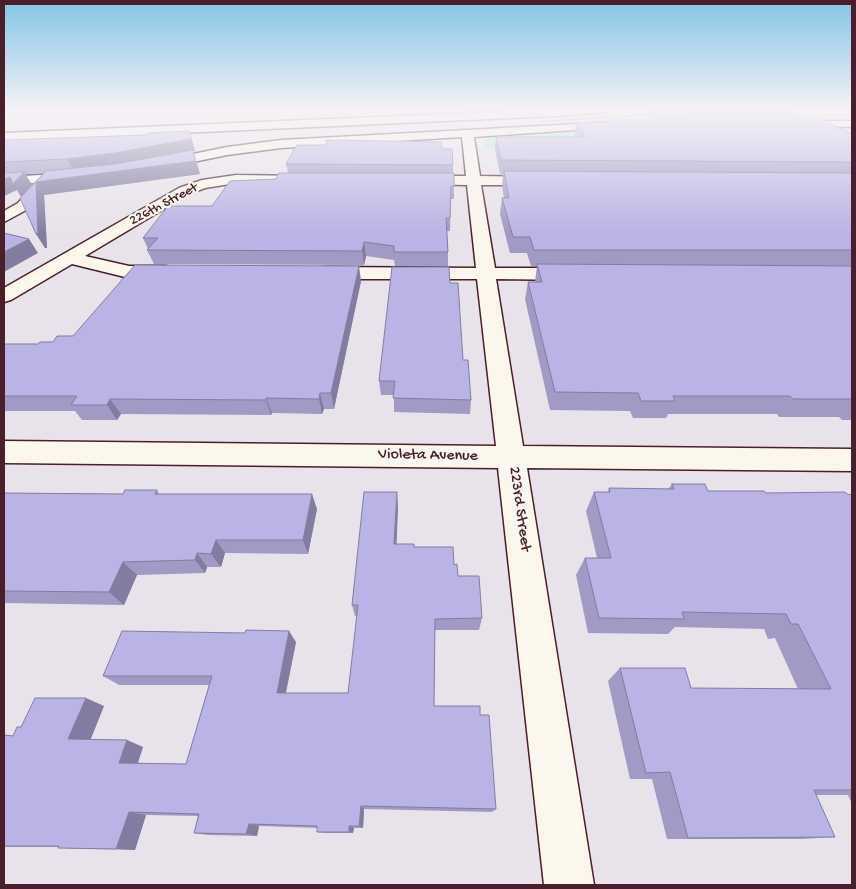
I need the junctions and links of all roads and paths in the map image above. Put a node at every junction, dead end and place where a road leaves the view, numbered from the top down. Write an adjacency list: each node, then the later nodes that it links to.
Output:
1 (316, 150): 3 (main road)
2 (470, 150): 11 (main road, 223rd Street)
3 (268, 156): 4 (main road); 6 (main road); 8 (main road)
4 (147, 167)
5 (83, 176): 7 (main road)
6 (236, 179): 8 (main road, 226th Street); 15 (main road, 226th Street)
7 (47, 180): 12 (main road); 14 (main road)
8 (256, 180): 9 (main road, 226th Street)
9 (316, 180)
10 (405, 180): 11 (main road)
11 (474, 180): 13 (main road); 18 (main road, 223rd Street)
12 (4, 181)
13 (553, 181)
14 (4, 217)
15 (70, 258): 16 (main road); 20 (main road, 226th Street)
16 (179, 272)
17 (308, 273): 18 (main road)
18 (487, 273): 19 (main road); 22 (main road, 223rd Street)
19 (596, 274)
20 (4, 296)
21 (4, 452): 22 (main road, Violeta Avenue)
22 (512, 457): 23 (main road, Violeta Avenue); 24 (main road, 223rd Street)
23 (852, 460)
24 (569, 885)

